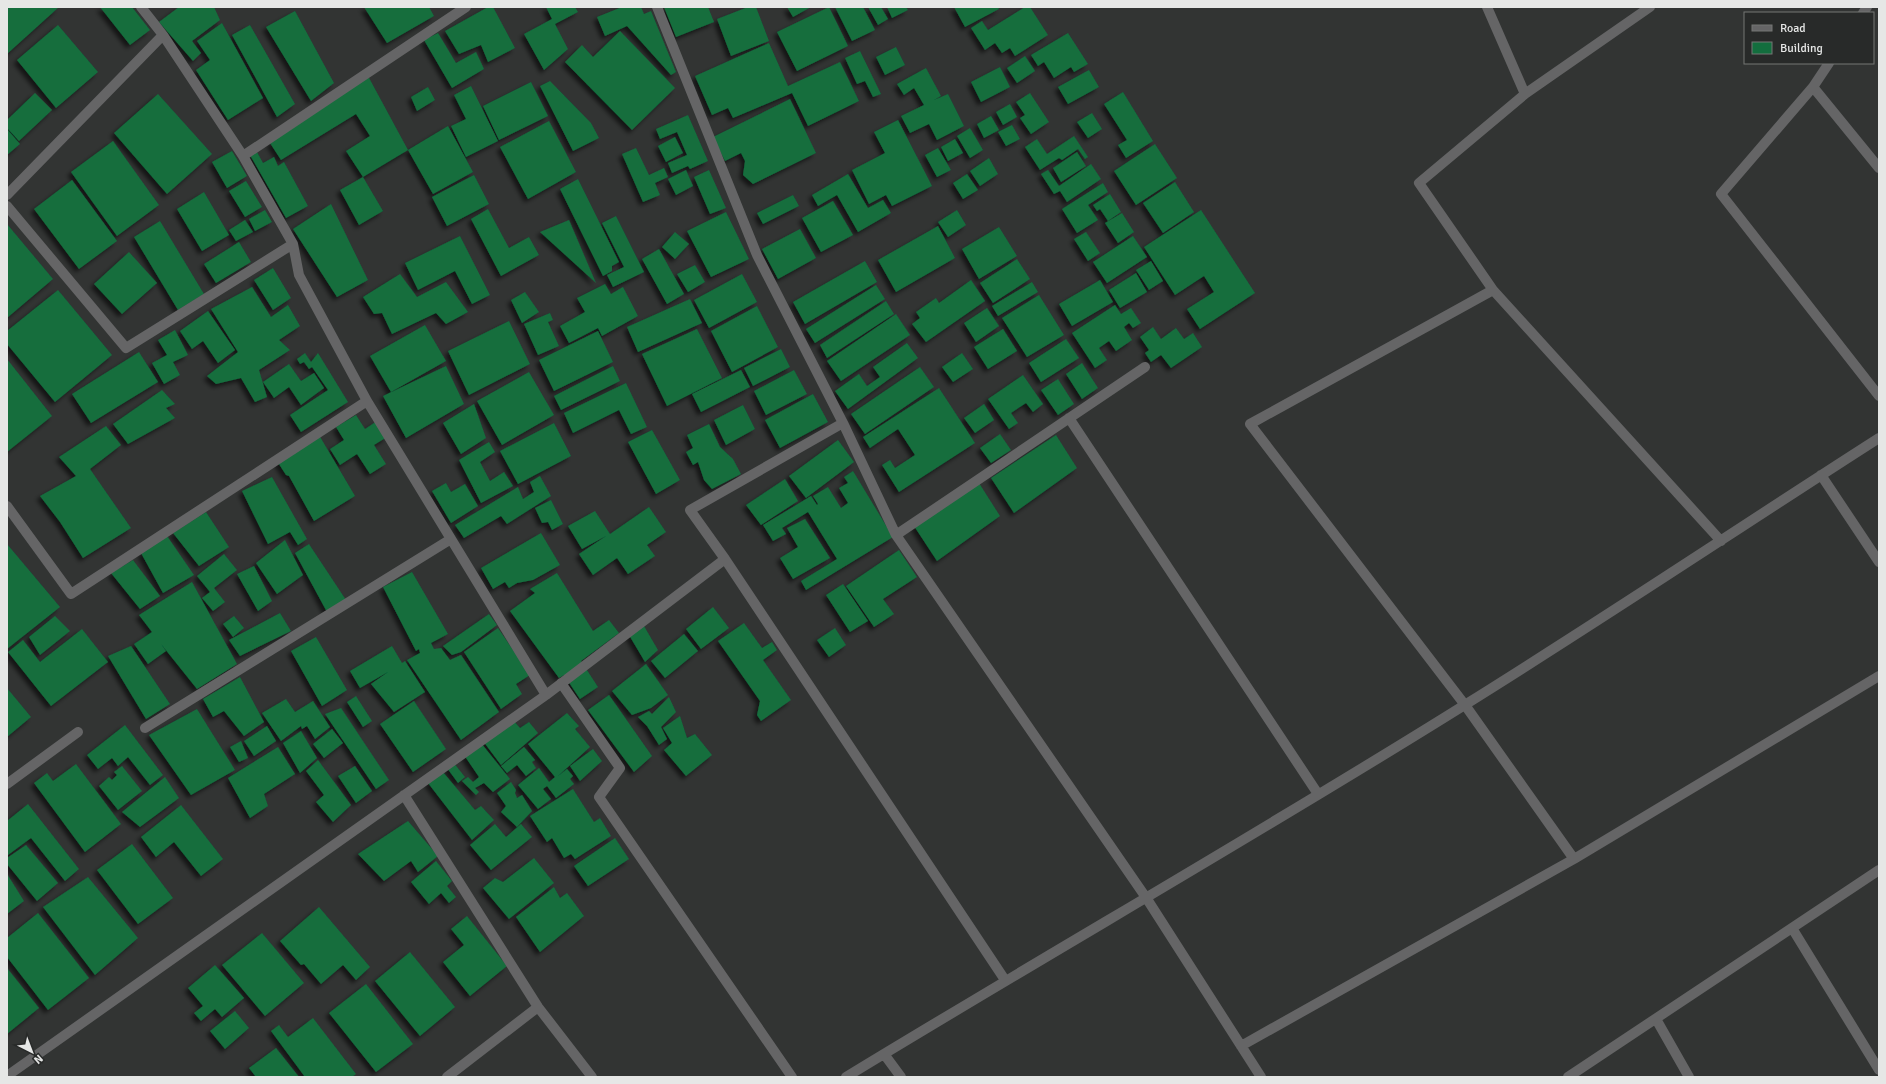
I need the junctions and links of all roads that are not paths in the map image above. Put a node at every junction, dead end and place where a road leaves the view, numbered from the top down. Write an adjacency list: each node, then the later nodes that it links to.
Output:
1 (140, 7): 6 (street)
2 (466, 7): 10 (street)
3 (656, 7): 20 (street)
4 (1487, 7): 9 (street)
5 (1650, 7): 9 (street)
6 (163, 34): 10 (street); 12 (street)
7 (1828, 64): 8 (street)
8 (1813, 87): 11 (street); 17 (street)
9 (1525, 94): 15 (street)
10 (244, 156): 14 (street)
11 (1879, 168)
12 (7, 195)
13 (7, 206): 14 (street)
14 (293, 244): 18 (street)
15 (1493, 290): 26 (street); 32 (street)
16 (1145, 367): 19 (street)
17 (1879, 396)
18 (367, 401): 23 (street); 25 (street)
19 (1069, 418): 24 (street); 36 (street)
20 (843, 423): 24 (street); 27 (street)
21 (1879, 438): 22 (street)
22 (1821, 475): 26 (street); 28 (street)
23 (7, 506)
24 (896, 535): 40 (street)
25 (451, 539): 31 (street); 33 (street)
26 (1721, 541): 32 (street)
27 (725, 559): 30 (street); 42 (street)
28 (1879, 562)
29 (1879, 676): 38 (street)
30 (561, 683): 31 (street); 51 (street)
31 (546, 695): 37 (street)
32 (1465, 705): 36 (street); 38 (street)
33 (145, 728)
34 (78, 732): 35 (street)
35 (7, 784)
36 (1318, 794): 40 (street)
37 (404, 795): 43 (street); 48 (street)
38 (1574, 859): 45 (street)
39 (1879, 870): 41 (street)
40 (1147, 899): 42 (street); 45 (street)
41 (1792, 928): 44 (street); 47 (street)
42 (1005, 980): 46 (street)
43 (538, 1007): 49 (street); 50 (street)
44 (1656, 1018): 55 (street); 56 (street)
45 (1241, 1046): 54 (street)
46 (884, 1054): 52 (street); 53 (street)
47 (1879, 1070)
48 (7, 1076)
49 (447, 1077)
50 (592, 1077)
51 (792, 1077)
52 (846, 1077)
53 (901, 1077)
54 (1261, 1077)
55 (1568, 1077)
56 (1690, 1077)

